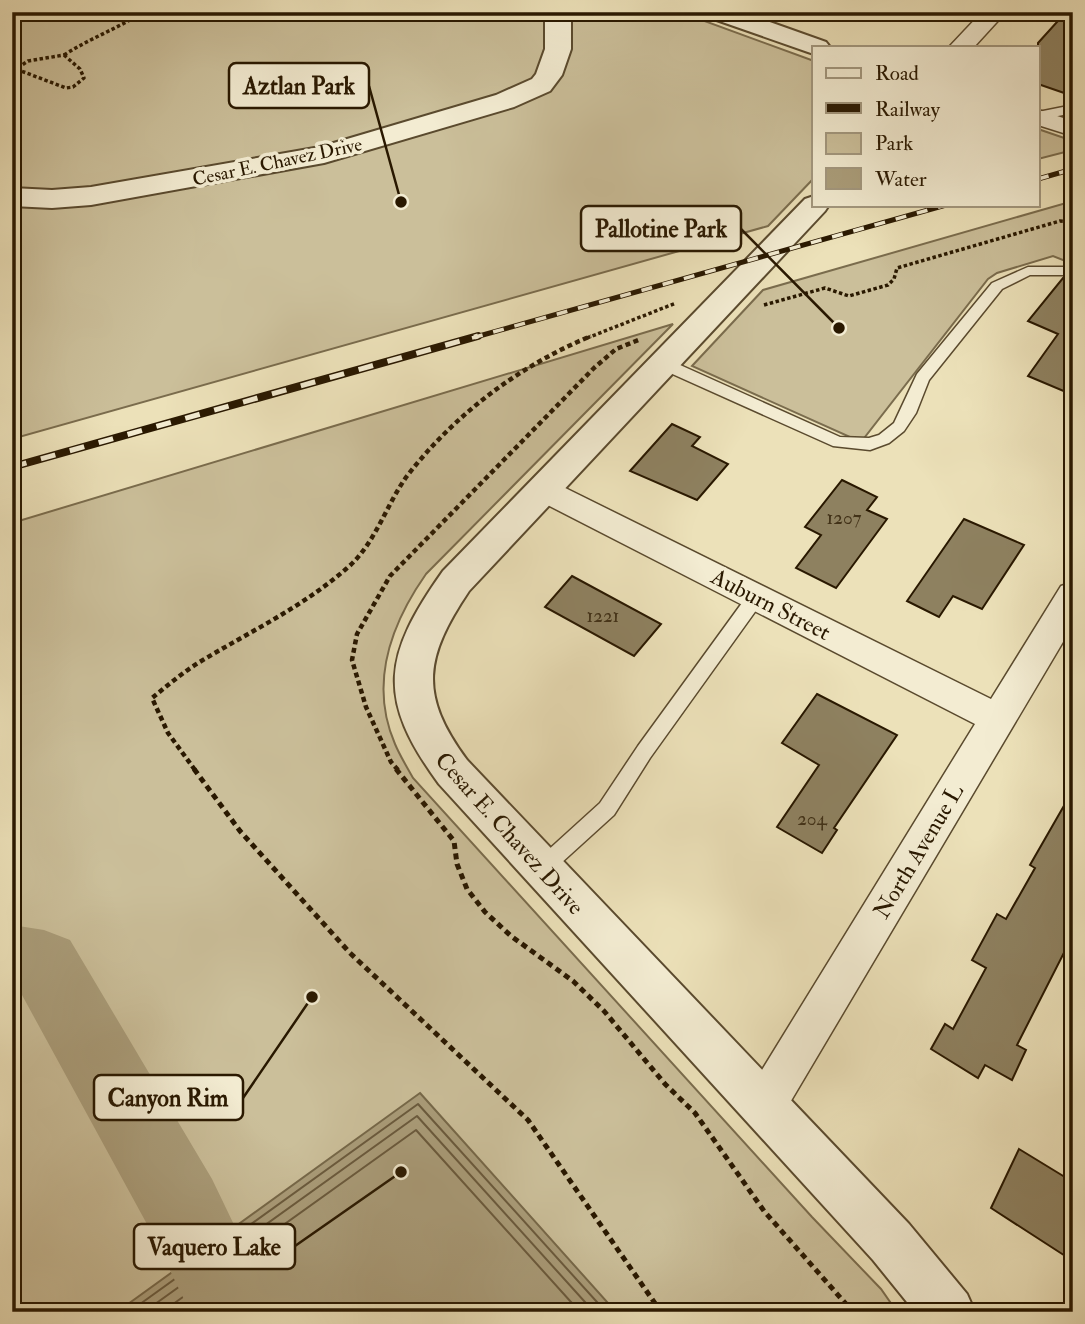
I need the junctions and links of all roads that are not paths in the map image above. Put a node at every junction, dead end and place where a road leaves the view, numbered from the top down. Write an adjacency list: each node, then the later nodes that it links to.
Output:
1 (558, 12): 10 (street, Cesar E. Chavez Drive)
2 (717, 12): 4 (street)
3 (995, 12): 5 (street)
4 (814, 46)
5 (962, 46)
6 (1073, 109): 7 (lane)
7 (1040, 117)
8 (1040, 118): 9 (street)
9 (1073, 129)
10 (12, 197)
11 (814, 206): 13 (street, Cesar E. Chavez Drive)
12 (1073, 271): 13 (lane)
13 (654, 351): 14 (street, Cesar E. Chavez Drive)
14 (543, 489): 16 (street, Auburn Street); 18 (street, Cesar E. Chavez Drive)
15 (1073, 596): 17 (street, North Avenue L)
16 (756, 597): 17 (street, Auburn Street); 18 (lane)
17 (998, 719): 19 (street, North Avenue L)
18 (542, 868): 19 (street, Cesar E. Chavez Drive)
19 (764, 1106): 20 (street, Cesar E. Chavez Drive)
20 (949, 1312)

